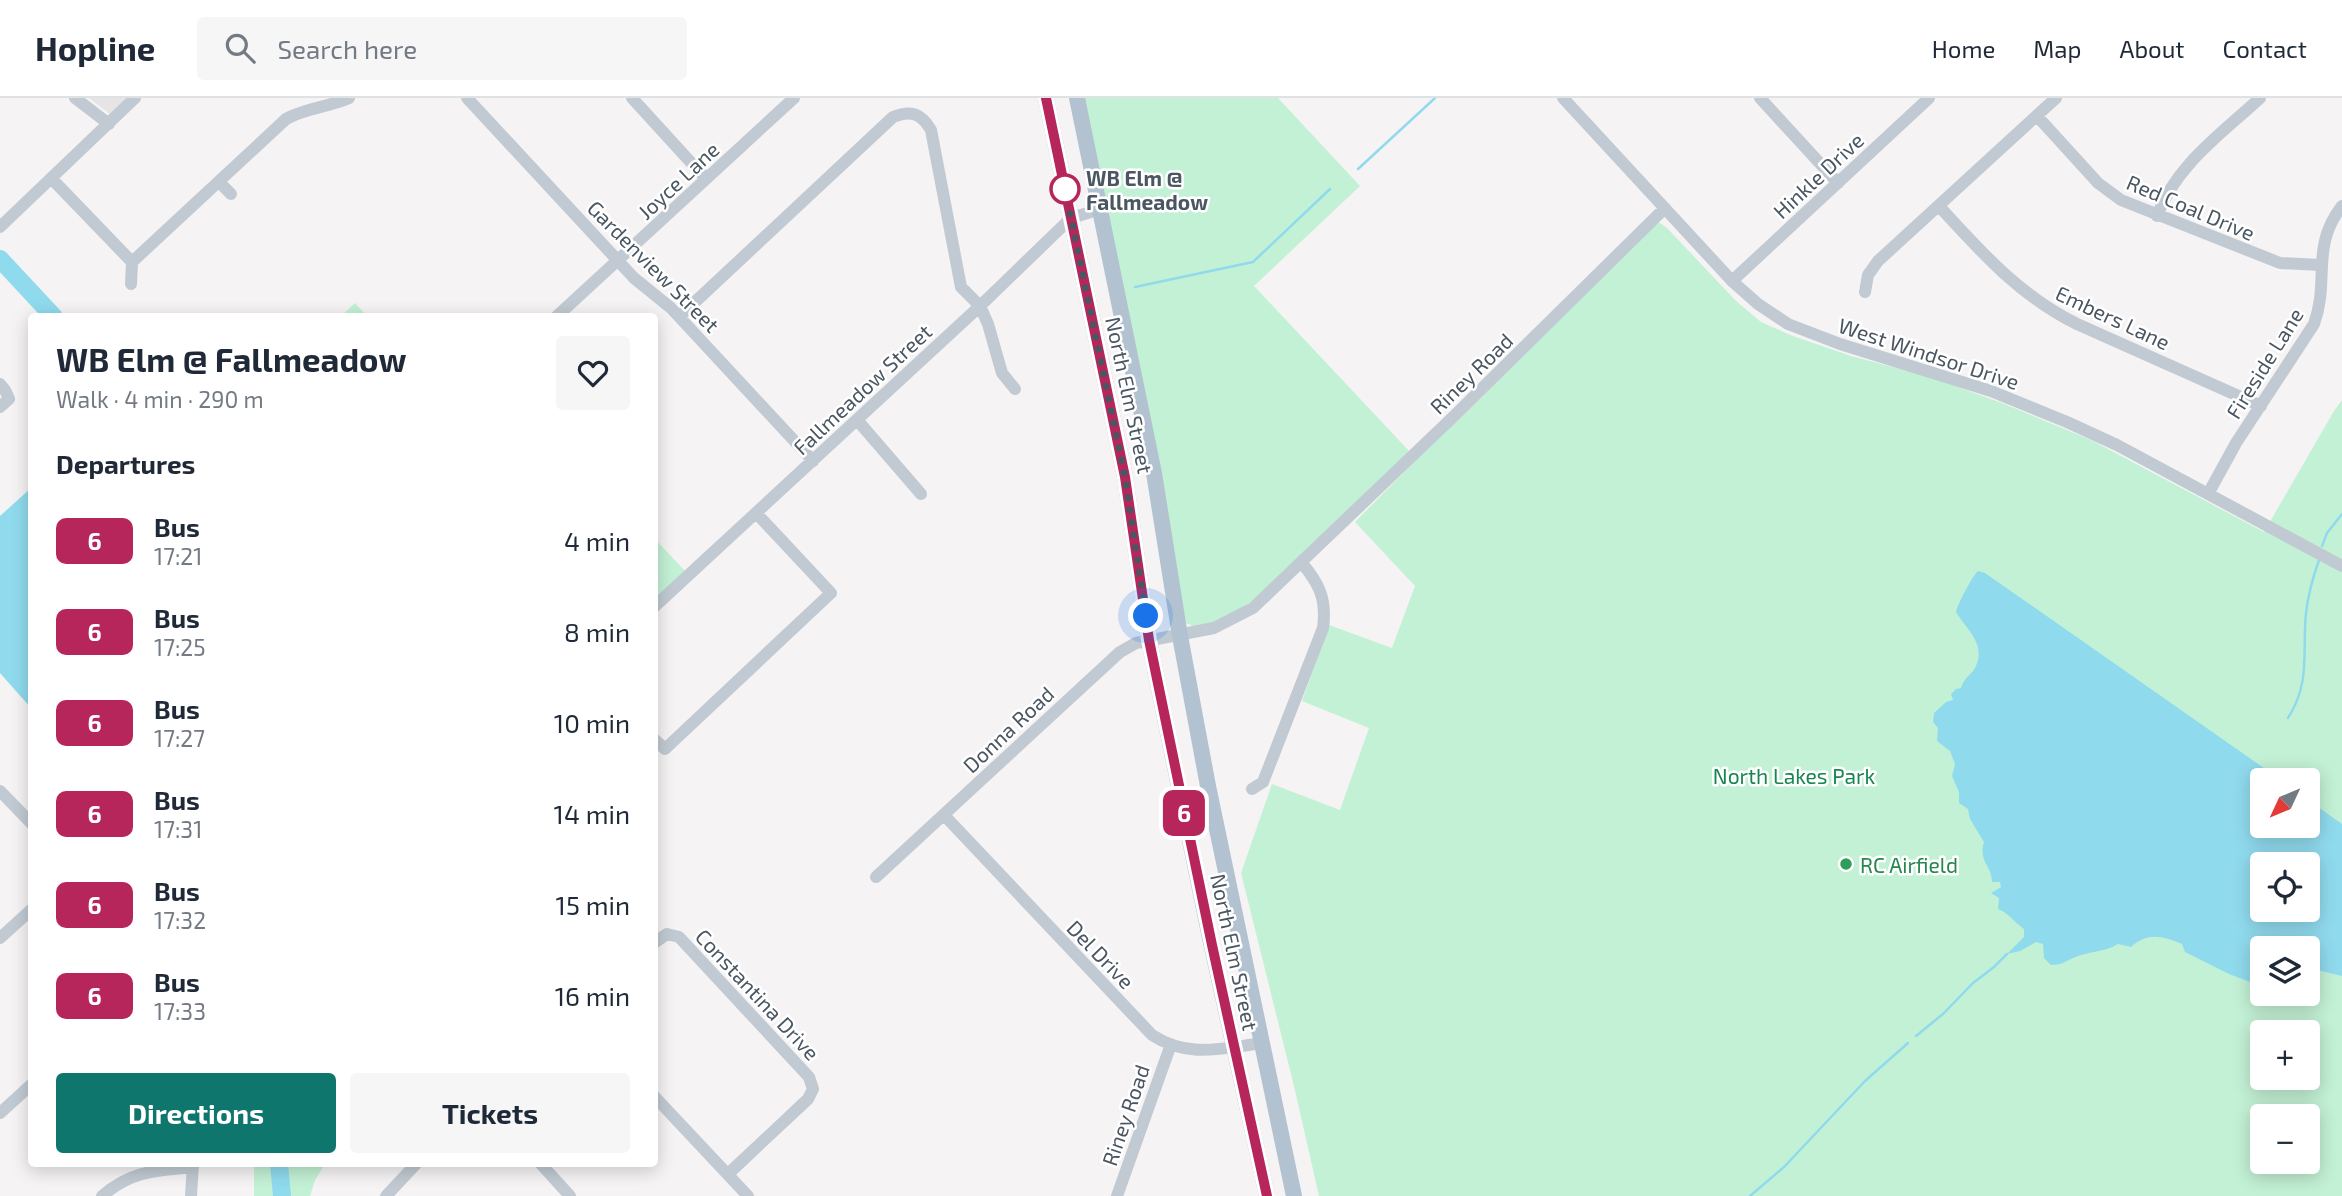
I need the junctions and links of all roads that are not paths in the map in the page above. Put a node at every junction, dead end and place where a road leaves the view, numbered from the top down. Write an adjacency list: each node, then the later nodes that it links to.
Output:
1 (75, 98): 15 (street)
2 (135, 98): 15 (street)
3 (349, 98): 18 (street)
4 (467, 98): 28 (street, Gardenview Street)
5 (632, 98): 17 (street)
6 (794, 98): 17 (street, Joyce Lane)
7 (1046, 98): 26 (main road, North Elm Street)
8 (1077, 98): 24 (main road, North Elm Street)
9 (1563, 98): 23 (street, West Windsor Drive)
10 (1760, 98): 19 (street)
11 (1929, 98): 19 (street, Hinkle Drive)
12 (2056, 98): 14 (street)
13 (2260, 98): 25 (street)
14 (2037, 116): 21 (street); 25 (street, Red Coal Drive)
15 (109, 124): 16 (street)
16 (51, 178): 27 (street); 29 (street)
17 (706, 179): 28 (street, Joyce Lane)
18 (219, 182): 20 (street); 29 (street)
19 (1838, 183): 31 (street, Hinkle Drive)
20 (231, 194)
21 (1939, 206): 33 (street); 40 (street, Embers Lane)
22 (2342, 206): 30 (street, Fireside Lane)
23 (1665, 208): 31 (street, West Windsor Drive); 46 (street, Riney Road)
24 (1101, 209): 26 (street, Fallmeadow Street); 49 (main road, North Elm Street)
25 (2157, 216): 30 (street, Red Coal Drive)
26 (1071, 218): 34 (street, Fallmeadow Street); 50 (main road, North Elm Street)
27 (0, 227)
28 (617, 261): 35 (street, Joyce Lane); 36 (street, Gardenview Street)
29 (132, 262): 32 (street)
30 (2321, 265): 40 (street, Fireside Lane)
31 (1732, 281): 44 (street, West Windsor Drive)
32 (131, 284)
33 (1865, 292)
34 (980, 306): 36 (street); 38 (street); 41 (street, Fallmeadow Street)
35 (560, 313)
36 (680, 316): 42 (street, Gardenview Street)
37 (0, 384): 39 (street)
38 (1015, 389)
39 (4, 403)
40 (2261, 406): 44 (street, Fireside Lane)
41 (858, 421): 42 (street, Fallmeadow Street); 43 (street)
42 (813, 461): 45 (street, Fallmeadow Street)
43 (921, 494)
44 (2208, 494): 47 (street, West Windsor Drive)
45 (757, 514): 48 (street, Fallmeadow Street); 51 (street)
46 (1301, 562): 49 (street, Riney Road); 52 (street)
47 (2342, 566)
48 (658, 603)
49 (1180, 636): 50 (street, Donna Road); 60 (main road, North Elm Street)
50 (1149, 640): 54 (street, Donna Road); 62 (main road, North Elm Street)
51 (658, 742)
52 (1252, 789)
53 (0, 790): 55 (street)
54 (944, 815): 56 (street, Donna Road); 61 (street, Del Drive)
55 (28, 820)
56 (876, 877)
57 (28, 913): 58 (street)
58 (0, 938)
59 (658, 940): 70 (street, Constantina Drive)
60 (1263, 1043): 62 (street); 78 (main road, North Elm Street)
61 (1170, 1046): 62 (street); 76 (street, Riney Road)
62 (1233, 1047): 77 (main road, North Elm Street)
63 (28, 1088): 65 (street)
64 (658, 1100): 70 (street)
65 (0, 1113)
66 (186, 1167): 71 (street)
67 (193, 1167): 72 (street)
68 (413, 1167): 73 (street)
69 (544, 1167): 74 (street)
70 (728, 1174): 75 (street)
71 (102, 1196)
72 (191, 1196)
73 (386, 1196)
74 (570, 1196)
75 (748, 1196)
76 (1117, 1196)
77 (1267, 1196)
78 (1294, 1196)

